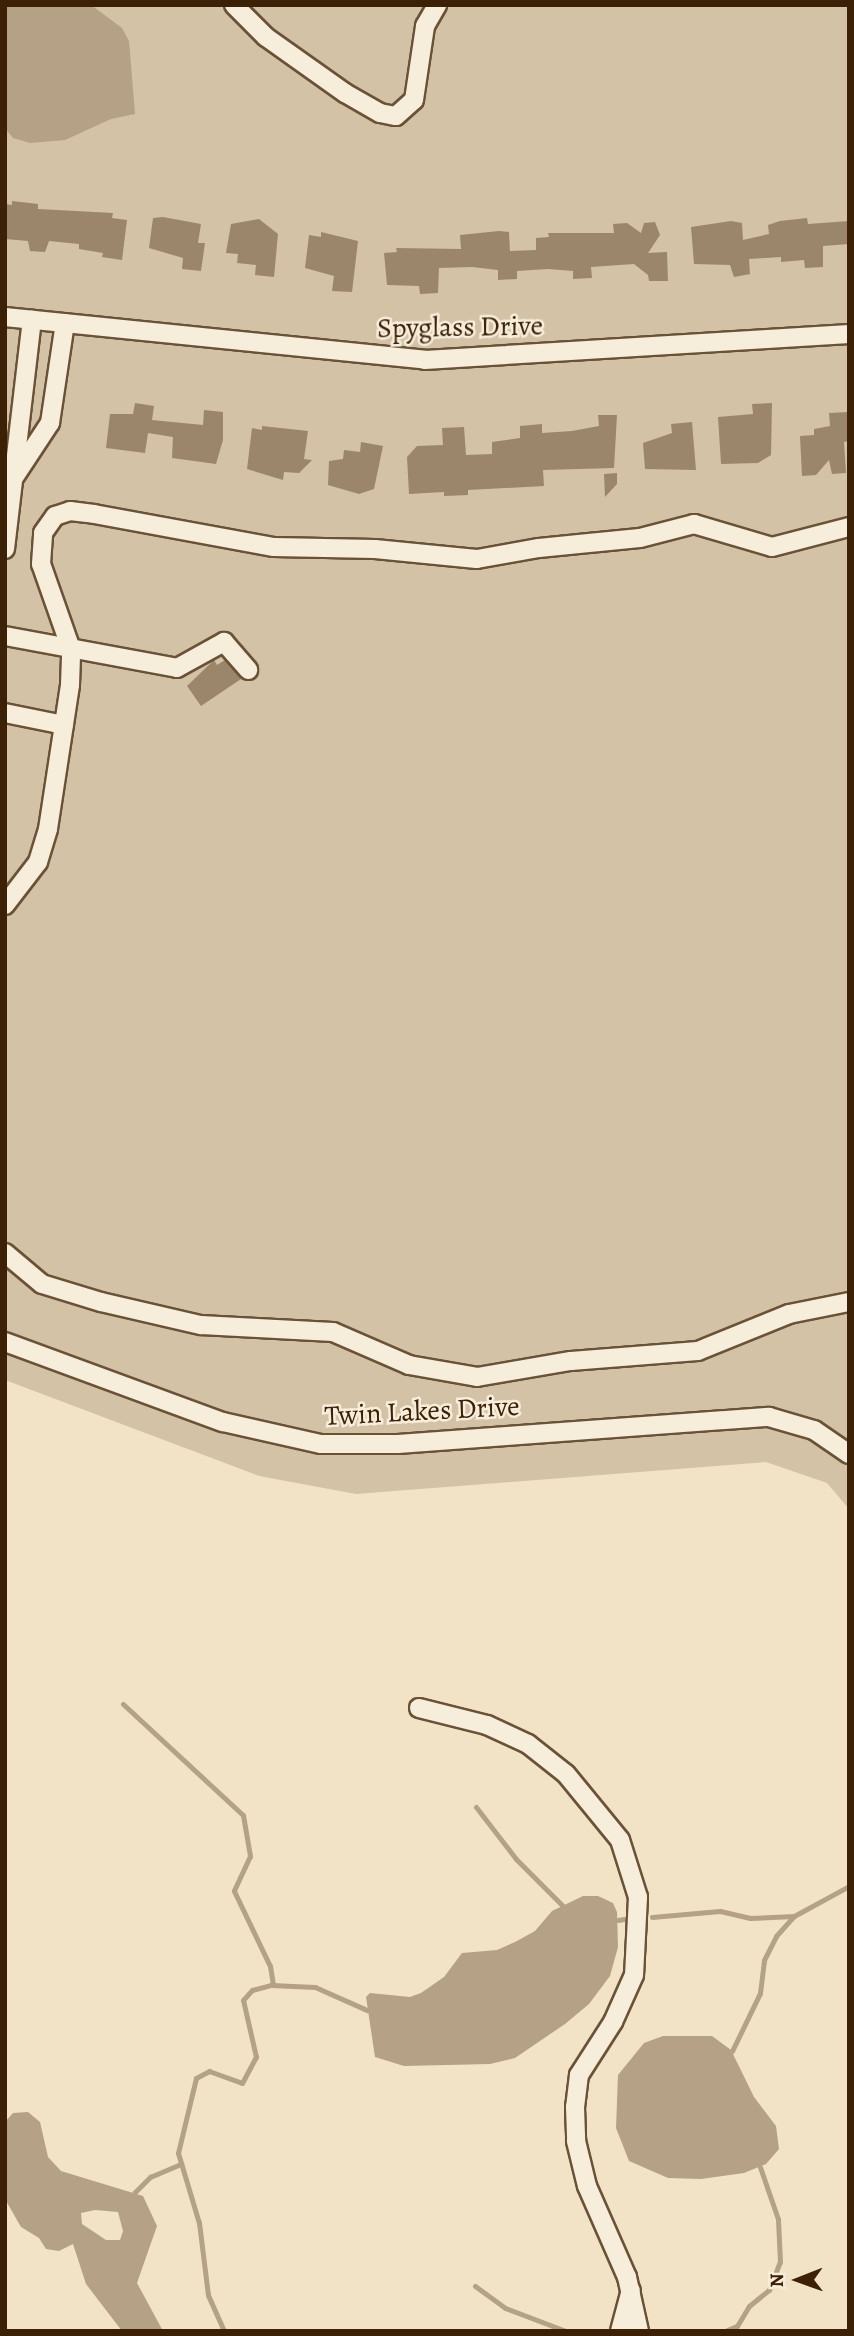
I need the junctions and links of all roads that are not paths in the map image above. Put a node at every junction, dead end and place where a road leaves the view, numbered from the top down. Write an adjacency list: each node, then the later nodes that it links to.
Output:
1 (234, 5): 2 (street)
2 (438, 5)
3 (5, 317): 4 (street, Spyglass Drive)
4 (32, 320): 5 (street, Spyglass Drive); 7 (street)
5 (65, 323): 6 (street, Spyglass Drive); 7 (street)
6 (849, 334)
7 (13, 479): 9 (street)
8 (849, 527): 11 (street)
9 (5, 549)
10 (5, 636): 11 (street)
11 (71, 649): 12 (street); 14 (street)
12 (248, 670)
13 (5, 713): 14 (street)
14 (65, 720): 15 (street)
15 (5, 905)
16 (5, 1253): 17 (street)
17 (849, 1302)
18 (5, 1342): 19 (street, Twin Lakes Drive)
19 (849, 1454)
20 (419, 1708): 21 (street)
21 (631, 2289): 22 (street); 23 (street)
22 (620, 2331)
23 (639, 2331)

